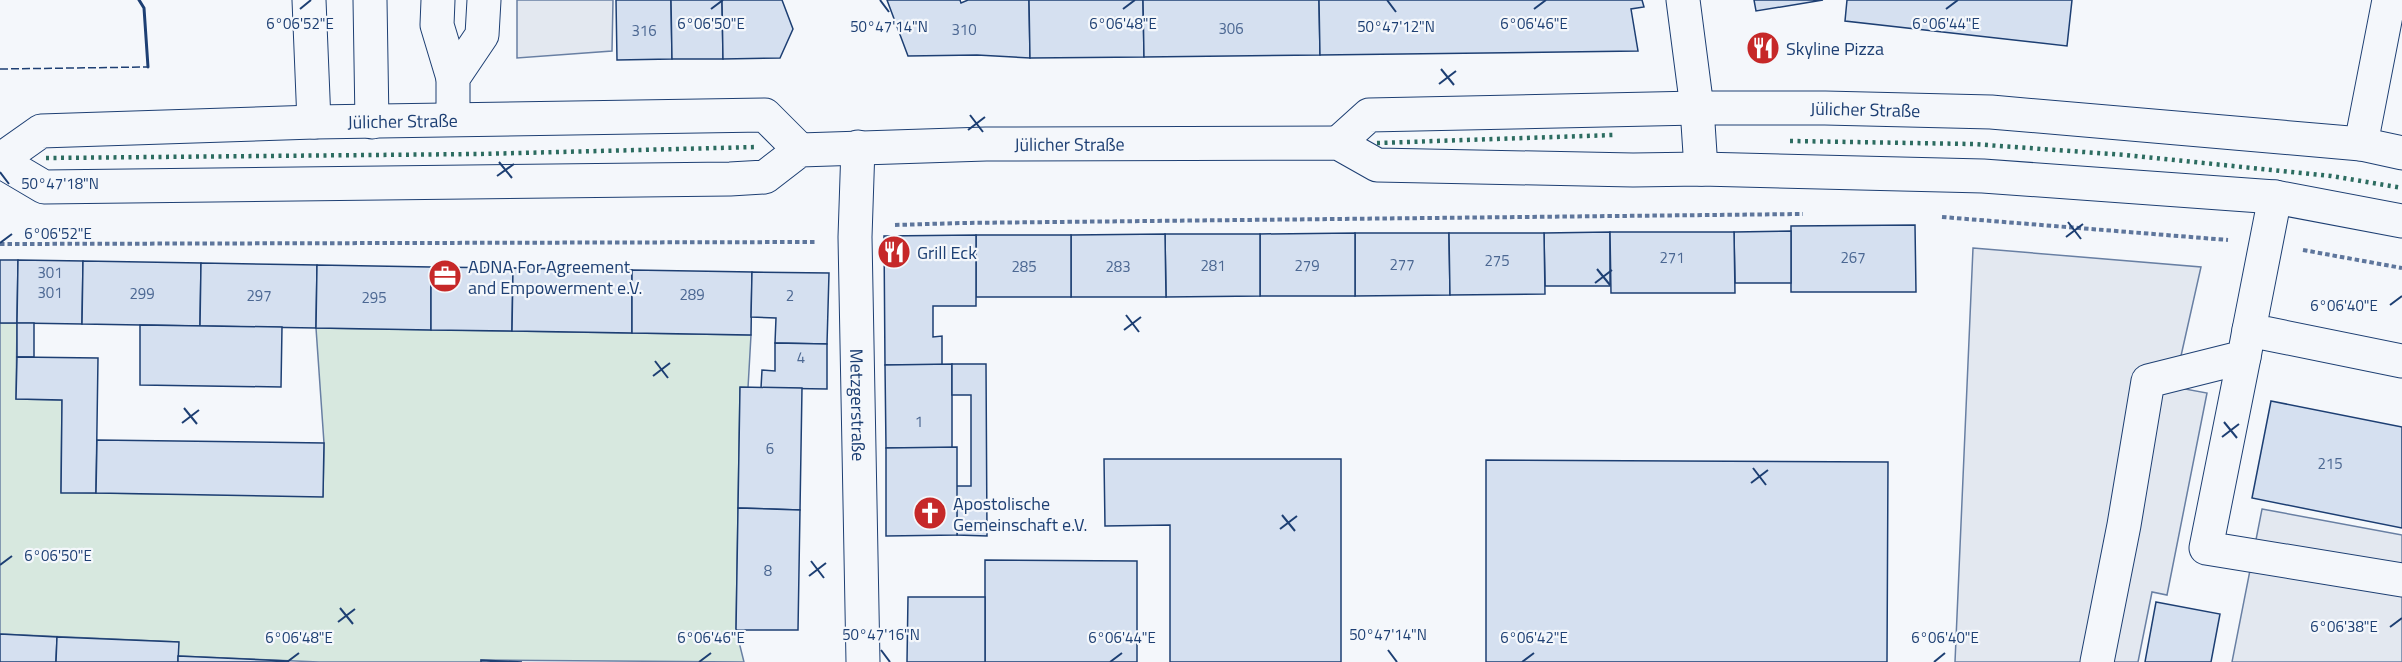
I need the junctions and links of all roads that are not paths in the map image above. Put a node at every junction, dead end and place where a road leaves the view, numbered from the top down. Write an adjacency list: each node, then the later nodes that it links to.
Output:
1 (309, 0): 10 (main road)
2 (370, 0): 11 (main road)
3 (438, 0): 7 (main road)
4 (484, 0): 7 (main road)
5 (1683, 0): 8 (main road)
6 (2390, 0): 13 (main road)
7 (453, 78): 9 (main road)
8 (1697, 108): 12 (main road, Jülicher Straße); 13 (main road, Jülicher Straße); 18 (main road)
9 (453, 119): 11 (main road, Jülicher Straße); 15 (main road, Jülicher Straße)
10 (314, 122): 11 (main road, Jülicher Straße); 17 (main road, Jülicher Straße)
11 (372, 122)
12 (1338, 143): 14 (main road, Jülicher Straße); 18 (main road, Jülicher Straße)
13 (2361, 144): 16 (main road, Jülicher Straße)
14 (858, 147): 15 (main road, Jülicher Straße); 24 (main road, Metzgerstraße)
15 (800, 150): 17 (main road, Jülicher Straße)
16 (2402, 153)
17 (0, 160)
18 (1701, 169): 19 (main road, Jülicher Straße)
19 (2275, 197): 20 (main road, Jülicher Straße); 21 (main road)
20 (2402, 221)
21 (2247, 344): 22 (main road); 23 (main road); 25 (main road)
22 (2402, 361)
23 (2402, 580)
24 (863, 662)
25 (2097, 662)

